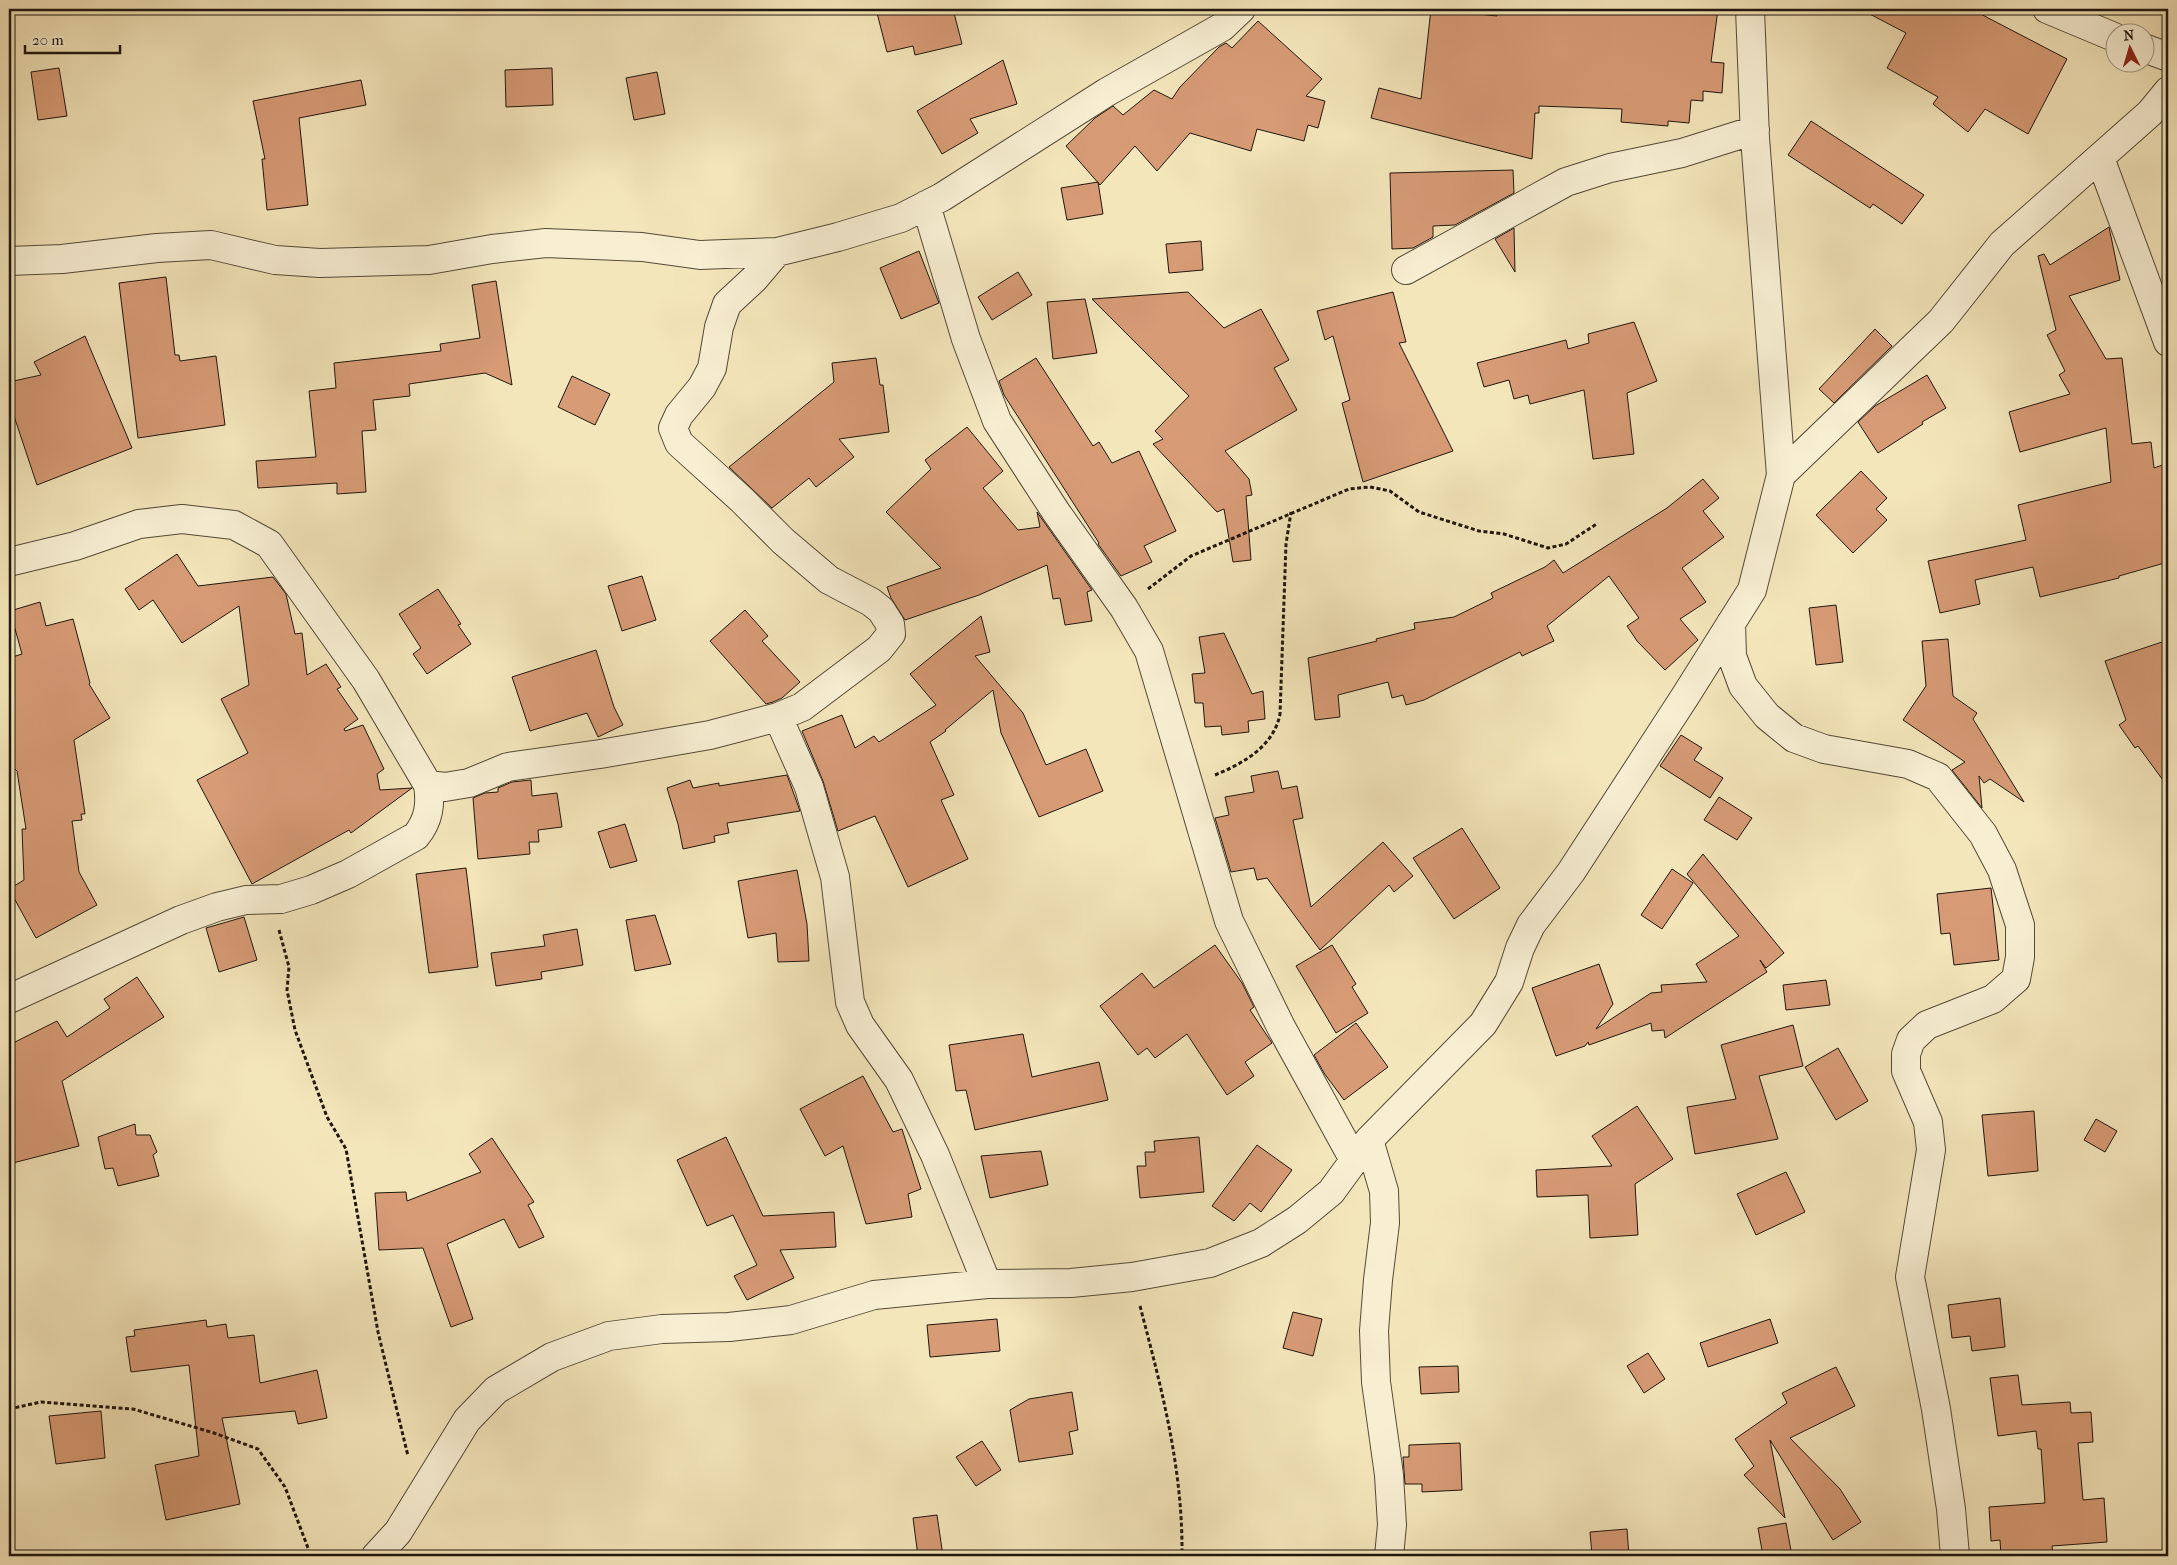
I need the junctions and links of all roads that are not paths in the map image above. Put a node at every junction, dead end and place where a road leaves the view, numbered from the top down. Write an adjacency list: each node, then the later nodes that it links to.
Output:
1 (1241, 9): 10 (street)
2 (1750, 9): 8 (street)
3 (2047, 9): 4 (street)
4 (2104, 33)
5 (2154, 52): 6 (street)
6 (2168, 57)
7 (2168, 92): 9 (street)
8 (1755, 130): 13 (street); 15 (street)
9 (2100, 158): 14 (street); 15 (street)
10 (926, 205): 11 (street); 21 (street)
11 (777, 252): 12 (street); 18 (street)
12 (9, 262)
13 (1406, 270)
14 (2168, 342)
15 (1781, 475): 17 (street)
16 (9, 562): 19 (street)
17 (1731, 623): 21 (street); 25 (street)
18 (778, 717): 19 (street); 22 (street)
19 (428, 785): 20 (street)
20 (9, 999)
21 (1361, 1150): 22 (street); 24 (street)
22 (987, 1284): 23 (street)
23 (376, 1556)
24 (1389, 1556)
25 (1955, 1556)

